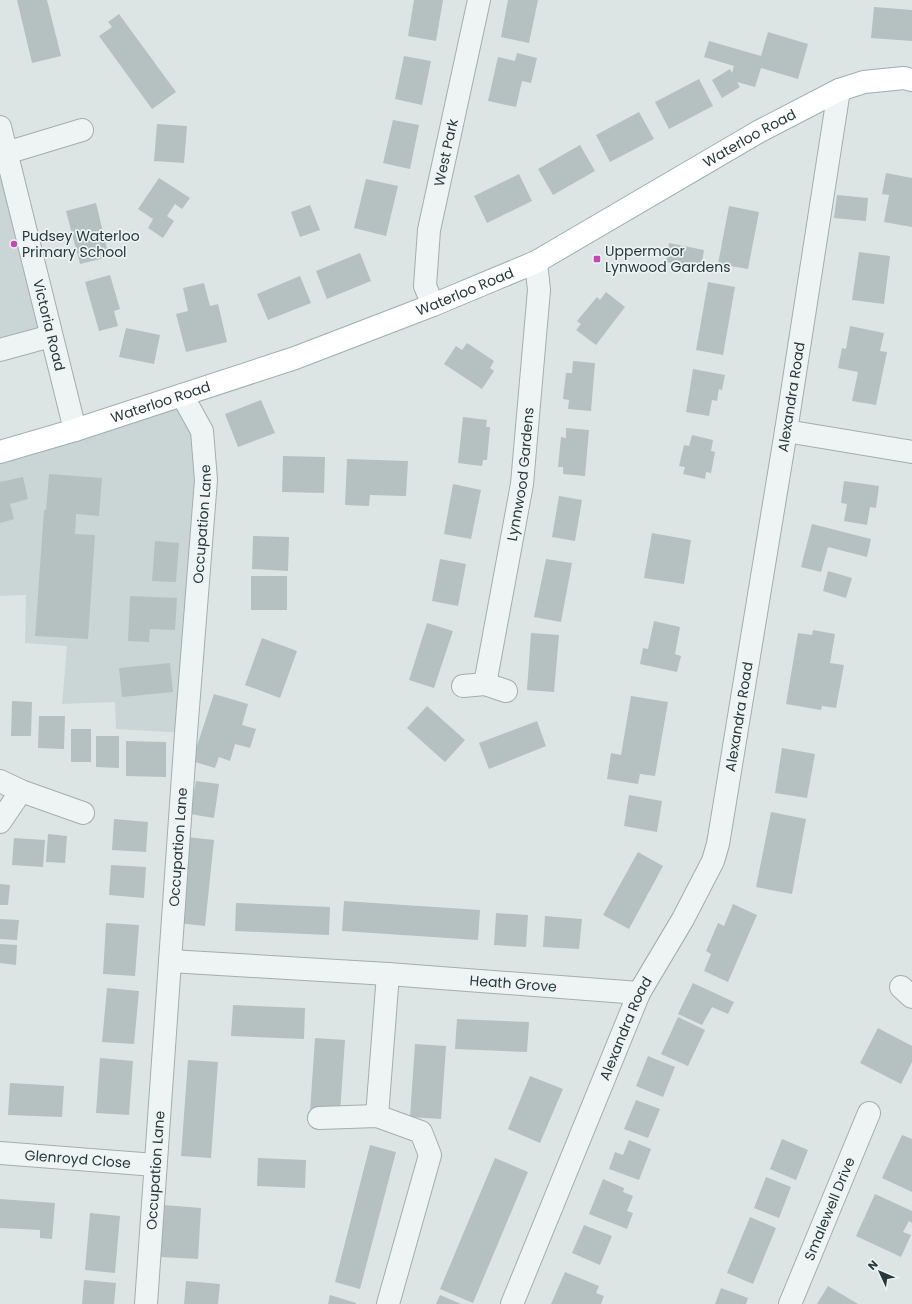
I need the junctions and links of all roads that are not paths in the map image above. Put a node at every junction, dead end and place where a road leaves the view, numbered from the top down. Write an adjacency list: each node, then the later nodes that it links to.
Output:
1 (479, 0): 8 (street, West Park)
2 (908, 79): 3 (main road, Waterloo Road)
3 (839, 90): 7 (main road, Waterloo Road); 13 (street, Alexandra Road)
4 (0, 127): 6 (street, Victoria Road)
5 (82, 130): 6 (street)
6 (6, 153): 9 (street, Victoria Road)
7 (536, 262): 8 (main road, Waterloo Road); 16 (street, Lynnwood Gardens)
8 (433, 305): 11 (main road, Waterloo Road)
9 (51, 336): 10 (street); 12 (street, Victoria Road)
10 (0, 350)
11 (182, 395): 12 (main road, Waterloo Road); 23 (street, Occupation Lane)
12 (75, 430): 14 (main road, Waterloo Road)
13 (786, 431): 15 (street); 25 (street, Alexandra Road)
14 (0, 452)
15 (912, 452)
16 (485, 684): 17 (street); 18 (street)
17 (464, 686)
18 (506, 690)
19 (0, 781): 20 (street)
20 (21, 792): 21 (street); 22 (street)
21 (84, 813)
22 (0, 822)
23 (170, 961): 24 (street, Heath Grove); 30 (street, Occupation Lane)
24 (388, 974): 25 (street, Heath Grove); 27 (street)
25 (639, 993): 33 (street, Alexandra Road)
26 (869, 1113): 34 (street, Smalewell Drive)
27 (377, 1116): 28 (street); 32 (street)
28 (319, 1118)
29 (0, 1152): 30 (street, Glenroyd Close)
30 (155, 1165): 31 (street, Occupation Lane)
31 (146, 1304)
32 (388, 1304)
33 (512, 1304)
34 (790, 1304)

